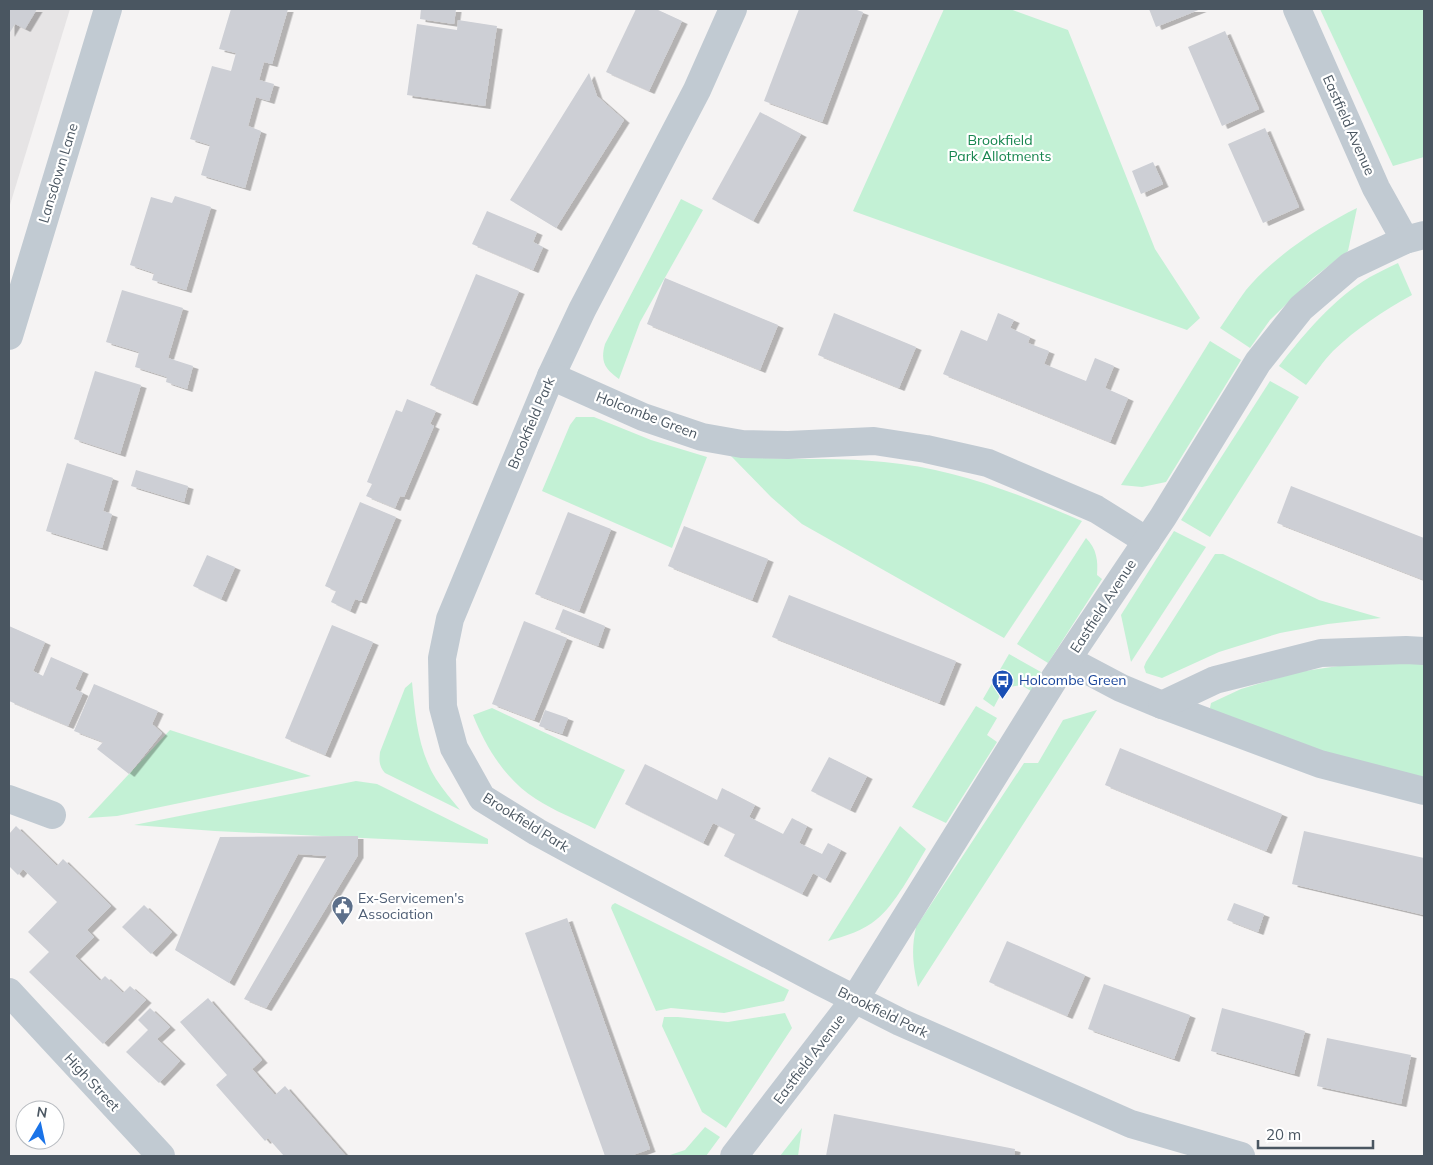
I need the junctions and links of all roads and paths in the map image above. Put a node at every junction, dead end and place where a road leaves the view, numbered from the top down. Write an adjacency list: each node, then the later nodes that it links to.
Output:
1 (108, 9): 5 (street, Lansdown Lane)
2 (733, 9): 6 (street, Brookfield Park)
3 (1297, 9): 4 (street, Eastfield Avenue)
4 (1414, 238): 7 (street, Eastfield Avenue)
5 (9, 336)
6 (551, 376): 7 (street, Holcombe Green); 15 (street, Brookfield Park)
7 (1147, 541): 9 (street, Eastfield Avenue)
8 (1424, 652): 10 (street)
9 (1068, 660): 10 (street); 15 (street, Eastfield Avenue)
10 (1162, 705): 11 (street)
11 (1424, 791)
12 (9, 799): 13 (street)
13 (52, 815)
14 (14, 999): 16 (street, High Street)
15 (855, 999): 17 (street, Eastfield Avenue); 18 (street, Brookfield Park)
16 (161, 1156)
17 (734, 1156)
18 (1241, 1156)

